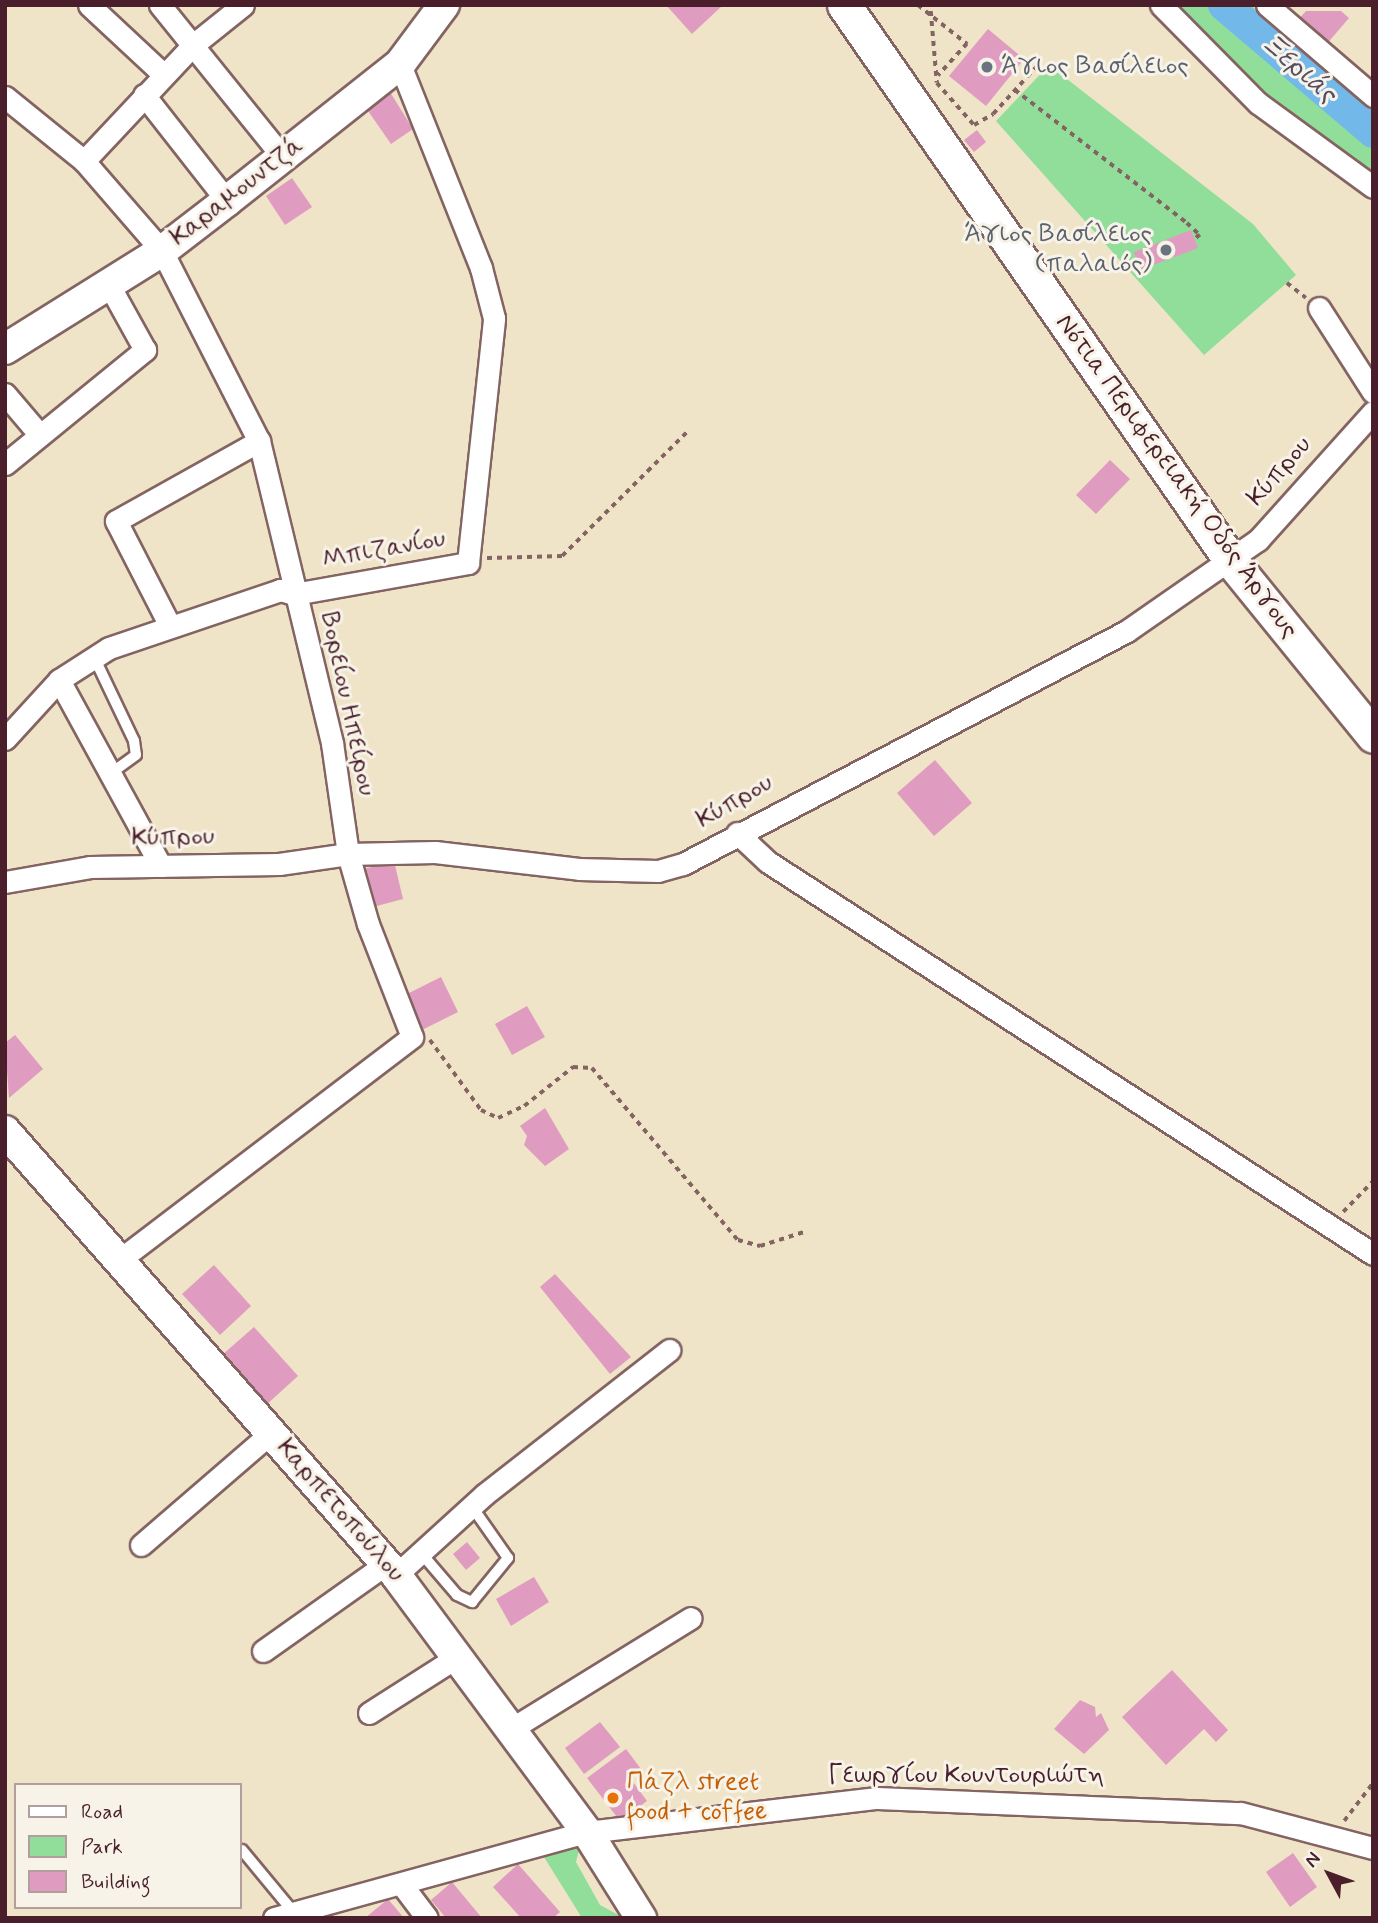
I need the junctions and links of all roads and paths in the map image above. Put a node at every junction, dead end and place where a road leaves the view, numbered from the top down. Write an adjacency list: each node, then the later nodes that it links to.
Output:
1 (89, 5): 13 (street)
2 (160, 5): 10 (street)
3 (243, 5): 10 (street)
4 (444, 5): 11 (main road, Καραμουντζά)
5 (918, 5): 9 (path)
6 (1161, 5): 21 (street)
7 (1267, 5): 17 (street)
8 (847, 6): 35 (main road, Νότια Περιφερειακή Οδός Άργους)
9 (931, 11): 14 (path); 14 (path)
10 (194, 45): 13 (street); 19 (street)
11 (400, 64): 19 (main road, Καραμουντζά); 36 (street, Μπιζανίου)
12 (1036, 67): 15 (path)
13 (163, 74): 16 (street)
14 (937, 77): 15 (path)
15 (1015, 90): 23 (path)
16 (144, 95): 20 (street); 22 (street)
17 (1373, 96)
18 (5, 97): 20 (street, Βορείου Ηπείρου)
19 (282, 156): 22 (main road, Καραμουντζά)
20 (84, 161): 24 (street, Βορείου Ηπείρου)
21 (1373, 187)
22 (227, 201): 24 (main road, Καραμουντζά)
23 (1195, 239)
24 (162, 251): 25 (main road, Καραμουντζά); 33 (street, Βορείου Ηπείρου)
25 (110, 285): 27 (main road, Καραμουντζά); 32 (street)
26 (1320, 308): 28 (street)
27 (5, 349)
28 (1373, 392)
29 (5, 394): 32 (street)
30 (1373, 412): 35 (street, Κύπρου)
31 (689, 430): 36 (path)
32 (39, 434): 34 (street)
33 (259, 441): 37 (street, Βορείου Ηπείρου); 38 (street)
34 (5, 464)
35 (1231, 561): 41 (main road, Νότια Περιφερειακή Οδός Άργους); 44 (street, Κύπρου)
36 (468, 563): 37 (street, Μπιζανίου)
37 (294, 594): 38 (street, Μπιζανίου); 45 (street, Βορείου Ηπείρου)
38 (170, 626): 39 (street, Μπιζανίου)
39 (94, 657): 40 (street, Μπιζανίου); 43 (lane)
40 (59, 680): 42 (street, Μπιζανίου); 43 (street)
41 (1373, 736)
42 (5, 739)
43 (114, 772): 46 (street)
44 (737, 833): 45 (street, Κύπρου); 51 (street)
45 (348, 854): 46 (street, Κύπρου); 54 (street, Βορείου Ηπείρου)
46 (161, 866): 47 (street, Κύπρου)
47 (5, 882)
48 (429, 1039): 52 (path)
49 (5, 1131): 54 (main road, Καρπετοπούλου)
50 (1373, 1181): 51 (path)
51 (1329, 1226): 53 (street)
52 (804, 1232)
53 (1373, 1254)
54 (119, 1260): 56 (main road, Καρπετοπούλου)
55 (669, 1350): 57 (street)
56 (272, 1432): 58 (street); 60 (main road, Καρπετοπούλου)
57 (473, 1508): 59 (street); 59 (lane)
58 (141, 1545)
59 (421, 1553): 60 (street)
60 (391, 1570): 62 (street); 63 (main road, Καρπετοπούλου)
61 (691, 1618): 65 (street)
62 (263, 1651)
63 (457, 1657): 64 (street); 65 (main road, Καρπετοπούλου)
64 (369, 1713)
65 (511, 1729): 67 (main road, Καρπετοπούλου)
66 (1373, 1783): 68 (path)
67 (587, 1832): 68 (street, Γεωργίου Κουντουριώτη); 71 (street, Γεωργίου Κουντουριώτη); 76 (main road, Καρπετοπούλου)
68 (1339, 1839): 69 (street, Γεωργίου Κουντουριώτη)
69 (1373, 1848)
70 (242, 1850): 72 (lane)
71 (402, 1885): 72 (street, Γεωργίου Κουντουριώτη); 75 (street)
72 (282, 1917)
73 (130, 1918): 74 (path)
74 (181, 1918)
75 (427, 1918)
76 (641, 1918)

